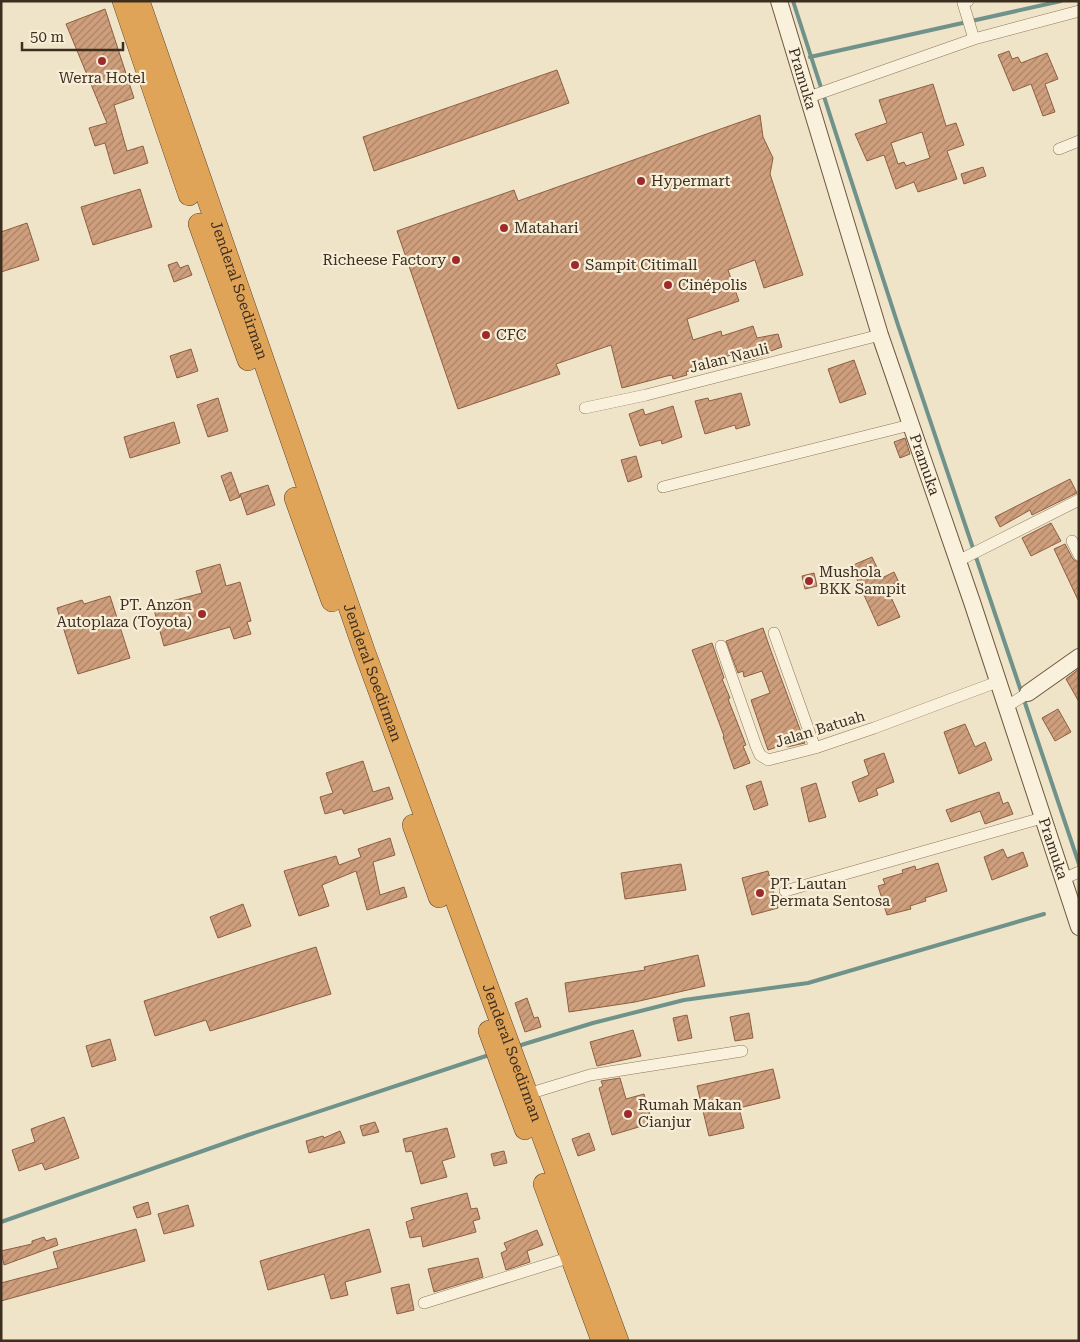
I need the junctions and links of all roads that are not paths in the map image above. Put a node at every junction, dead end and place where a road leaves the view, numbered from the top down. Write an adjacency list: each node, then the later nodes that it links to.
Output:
1 (123, 1): 10 (highway, Jenderal Soedirman)
2 (139, 1): 10 (highway, Jenderal Soedirman)
3 (779, 1): 7 (street, Pramuka)
4 (968, 1): 6 (street)
5 (1079, 11): 6 (street)
6 (974, 39): 7 (street)
7 (818, 94): 11 (street, Pramuka)
8 (1079, 140): 9 (street)
9 (1059, 149)
10 (214, 244): 26 (highway, Jenderal Soedirman)
11 (880, 335): 12 (street, Jalan Nauli); 13 (street, Pramuka)
12 (585, 408)
13 (910, 425): 14 (street); 18 (street, Pramuka)
14 (663, 487)
15 (1079, 500): 18 (street)
16 (1072, 541): 17 (street)
17 (1079, 555)
18 (963, 558): 22 (street, Pramuka)
19 (774, 633): 24 (street)
20 (722, 646): 24 (street, Jalan Batuah)
21 (1079, 657): 23 (street)
22 (997, 682): 23 (street, Pramuka); 24 (street, Jalan Batuah)
23 (1017, 700): 25 (street, Pramuka)
24 (815, 748)
25 (1042, 818): 27 (street, Pramuka); 28 (street)
26 (433, 859): 31 (highway, Jenderal Soedirman); 32 (highway, Jenderal Soedirman)
27 (1073, 875): 29 (street, Pramuka)
28 (785, 891)
29 (1079, 927)
30 (742, 1051): 31 (street)
31 (528, 1094): 35 (highway, Jenderal Soedirman)
32 (571, 1257): 33 (street); 34 (highway, Jenderal Soedirman)
33 (424, 1303)
34 (602, 1341)
35 (618, 1341)

